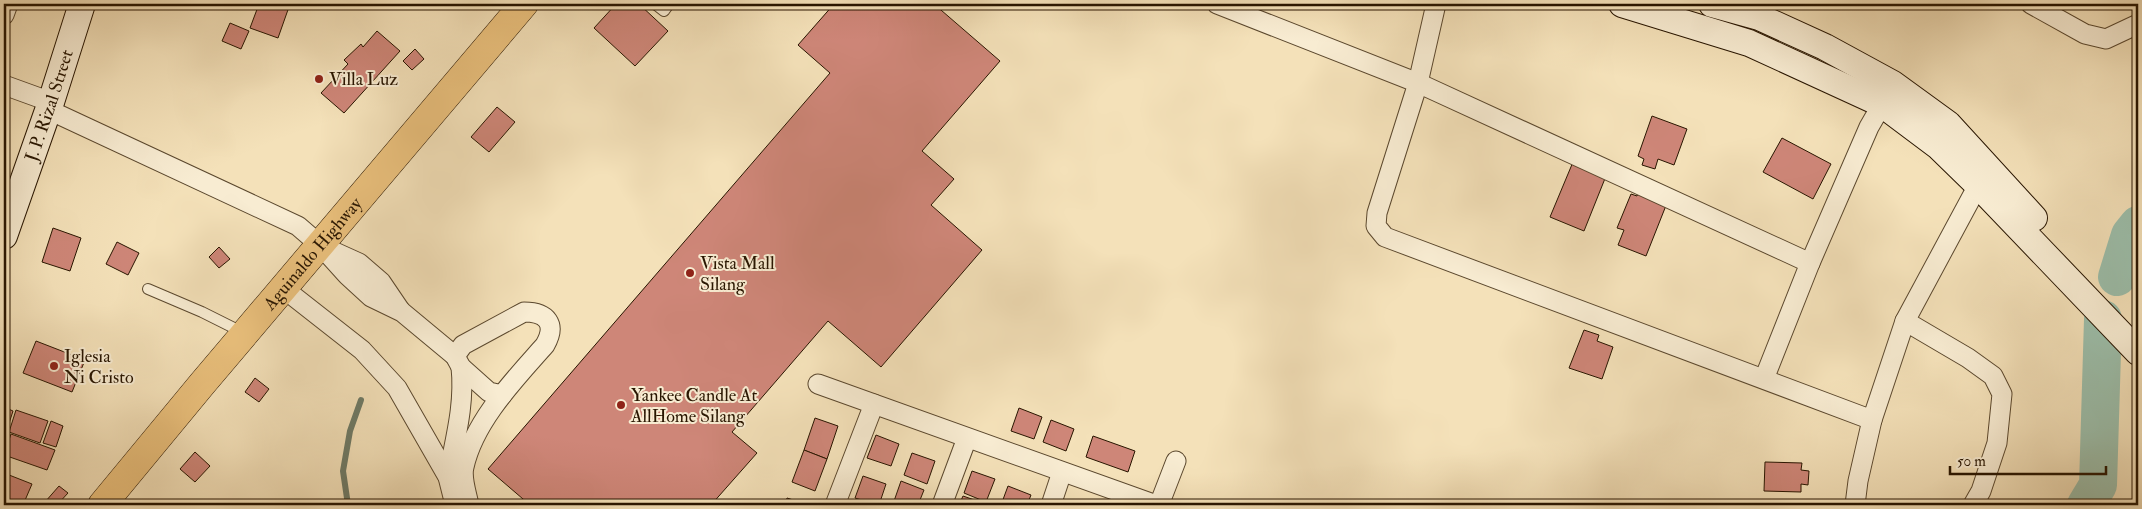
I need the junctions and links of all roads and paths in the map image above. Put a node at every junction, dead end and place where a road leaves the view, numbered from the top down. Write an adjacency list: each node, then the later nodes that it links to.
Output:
1 (8, 4): 12 (street)
2 (82, 4): 18 (street, J. P. Rizal Street)
3 (524, 4): 21 (main road, Aguinaldo Highway)
4 (654, 4): 5 (lane)
5 (669, 4)
6 (1217, 4): 15 (street)
7 (1436, 4): 15 (street)
8 (1622, 4): 14 (street)
9 (1712, 4): 11 (street)
10 (2031, 4): 13 (street)
11 (1761, 11): 14 (street); 17 (street)
12 (4, 15)
13 (2138, 24)
14 (1749, 43): 17 (street)
15 (1418, 83): 22 (street); 30 (street)
16 (4, 85): 18 (street)
17 (1888, 94): 19 (street); 22 (street)
18 (50, 106): 20 (street, J. P. Rizal Street); 21 (street)
19 (1983, 176): 25 (street); 26 (street)
20 (4, 236)
21 (320, 245): 23 (main road, Aguinaldo Highway); 29 (street)
22 (1810, 263): 30 (street)
23 (283, 288): 27 (main road, Aguinaldo Highway); 38 (street)
24 (148, 289): 27 (lane)
25 (1905, 321): 34 (street); 47 (street)
26 (2127, 324): 28 (street)
27 (245, 334): 39 (main road, Aguinaldo Highway)
28 (2138, 352)
29 (458, 361): 32 (street); 32 (street); 38 (street)
30 (1764, 379): 34 (street)
31 (818, 384): 33 (street)
32 (502, 395): 41 (street)
33 (874, 404): 35 (street); 42 (street)
34 (1872, 420): 46 (street)
35 (967, 438): 37 (street); 43 (street)
36 (1176, 461): 45 (street)
37 (1062, 472): 44 (street); 45 (street)
38 (448, 476): 40 (street)
39 (102, 505)
40 (454, 505)
41 (469, 505)
42 (835, 505)
43 (942, 505)
44 (1050, 505)
45 (1157, 505)
46 (1855, 505)
47 (1973, 505)

